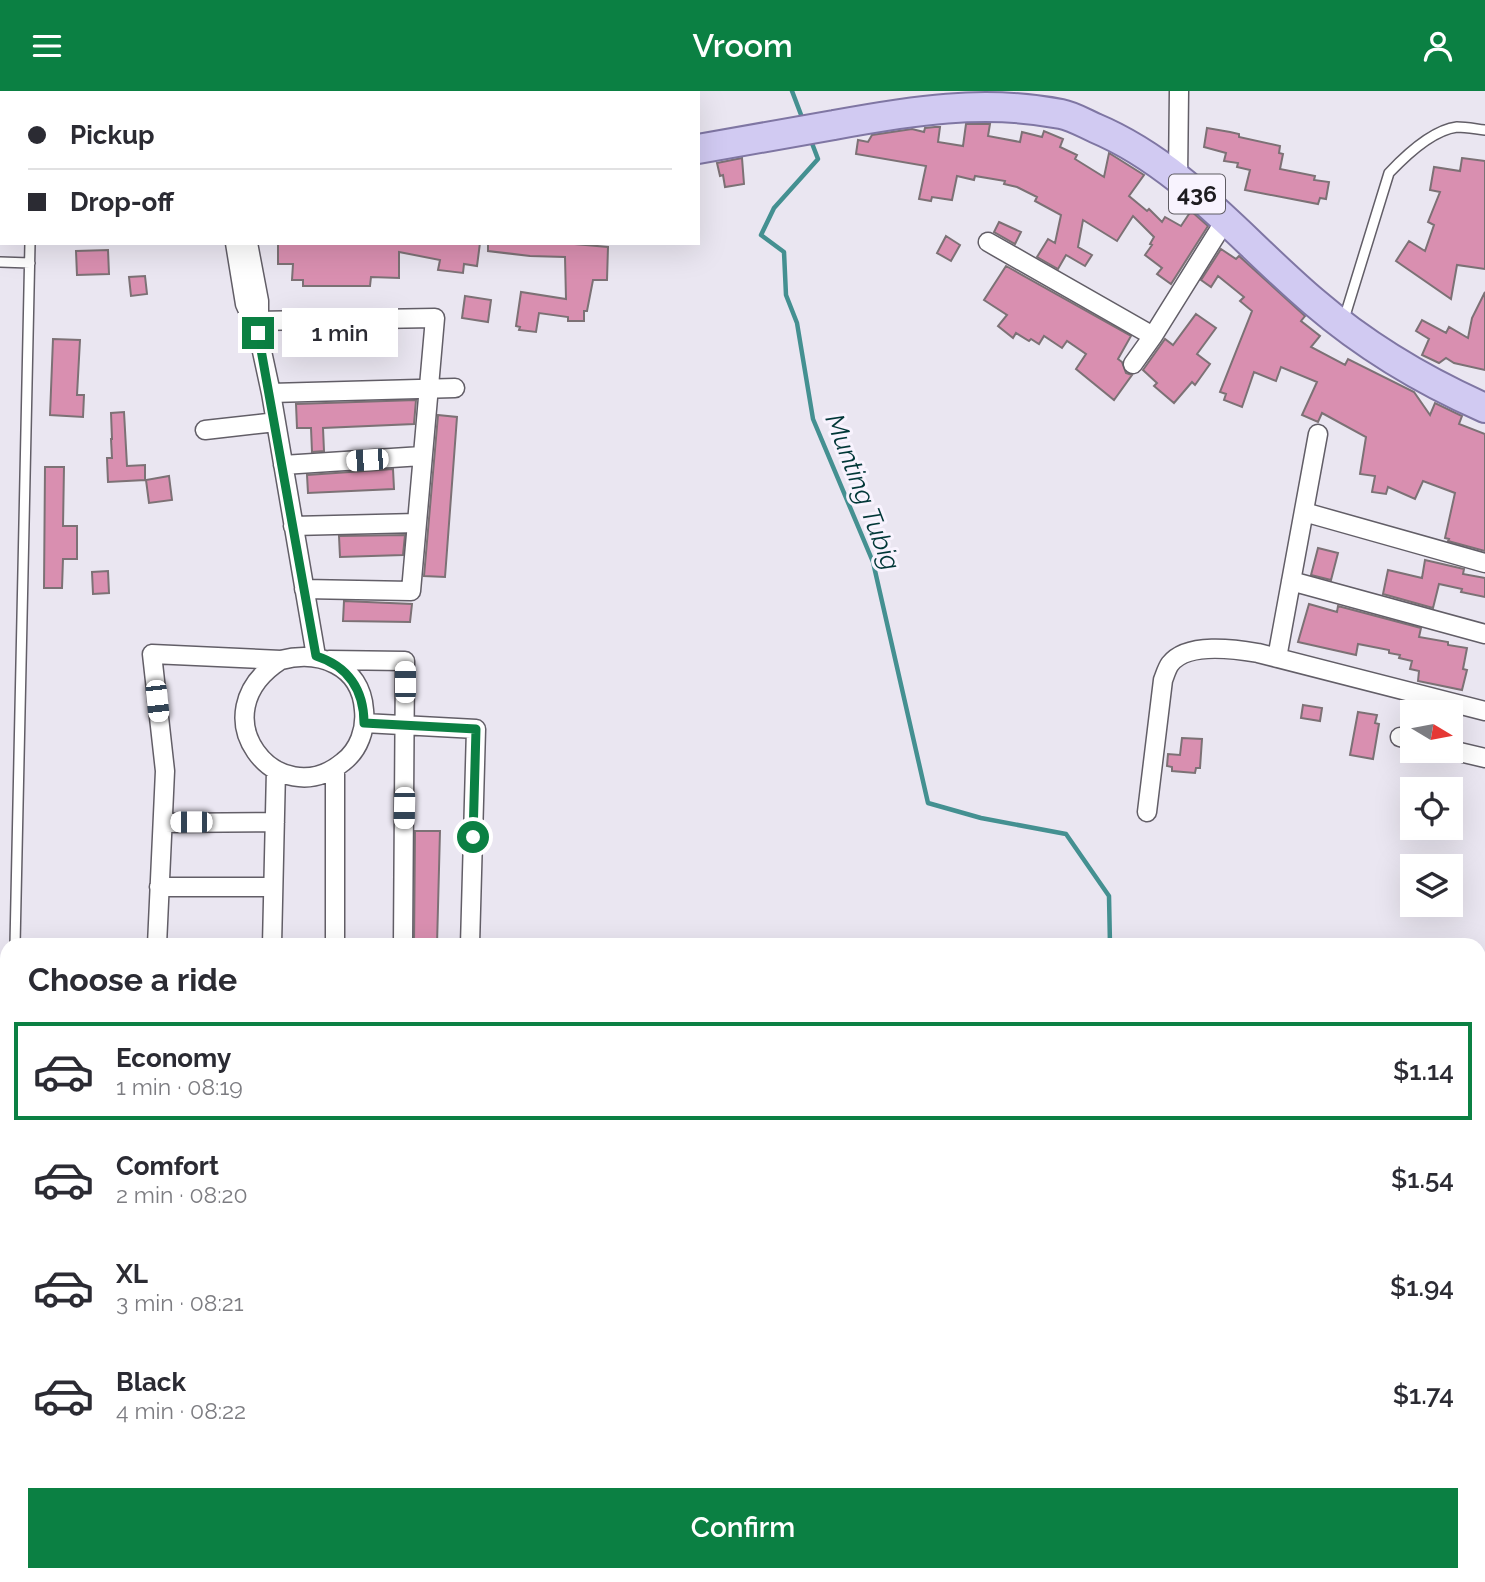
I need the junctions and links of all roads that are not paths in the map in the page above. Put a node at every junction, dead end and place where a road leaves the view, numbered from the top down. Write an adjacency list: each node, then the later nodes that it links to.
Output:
1 (1179, 91): 4 (street)
2 (1485, 130): 12 (lane)
3 (700, 149): 4 (main road, 436)
4 (1178, 179): 5 (main road, 436)
5 (1226, 219): 12 (main road, 436); 14 (street)
6 (988, 242): 14 (street)
7 (30, 245): 11 (lane)
8 (235, 245): 13 (street)
9 (248, 245): 13 (street)
10 (0, 262): 11 (lane)
11 (30, 263): 47 (lane)
12 (1342, 324): 19 (main road, 436)
13 (257, 325): 16 (street); 18 (street)
14 (1153, 336): 15 (street)
15 (1133, 364)
16 (430, 388): 17 (street); 18 (street); 23 (street)
17 (455, 388)
18 (271, 393): 20 (street)
19 (1485, 408)
20 (276, 422): 21 (street); 24 (street)
21 (205, 430)
22 (1318, 434): 25 (street)
23 (422, 456): 24 (street); 26 (street)
24 (283, 465): 27 (street)
25 (1304, 512): 28 (street); 29 (street)
26 (417, 523): 27 (street); 30 (street)
27 (293, 526): 30 (street)
28 (1485, 563)
29 (1291, 581): 31 (street); 33 (street)
30 (304, 589): 32 (street)
31 (1485, 634)
32 (322, 658): 34 (street); 36 (street); 37 (street)
33 (1277, 658): 35 (street); 42 (street)
34 (281, 660): 41 (street); 44 (street)
35 (1485, 711)
36 (364, 723): 37 (street); 40 (street)
37 (405, 725): 51 (street); 52 (street)
38 (1463, 753): 39 (street)
39 (1485, 758)
40 (335, 768): 41 (street); 50 (street)
41 (276, 770): 43 (street)
42 (1147, 812)
43 (275, 822): 44 (street); 46 (street)
44 (163, 823): 45 (street)
45 (159, 887): 46 (street); 48 (street)
46 (273, 887): 49 (street)
47 (15, 938)
48 (157, 938)
49 (272, 938)
50 (335, 938)
51 (402, 938)
52 (470, 938)

